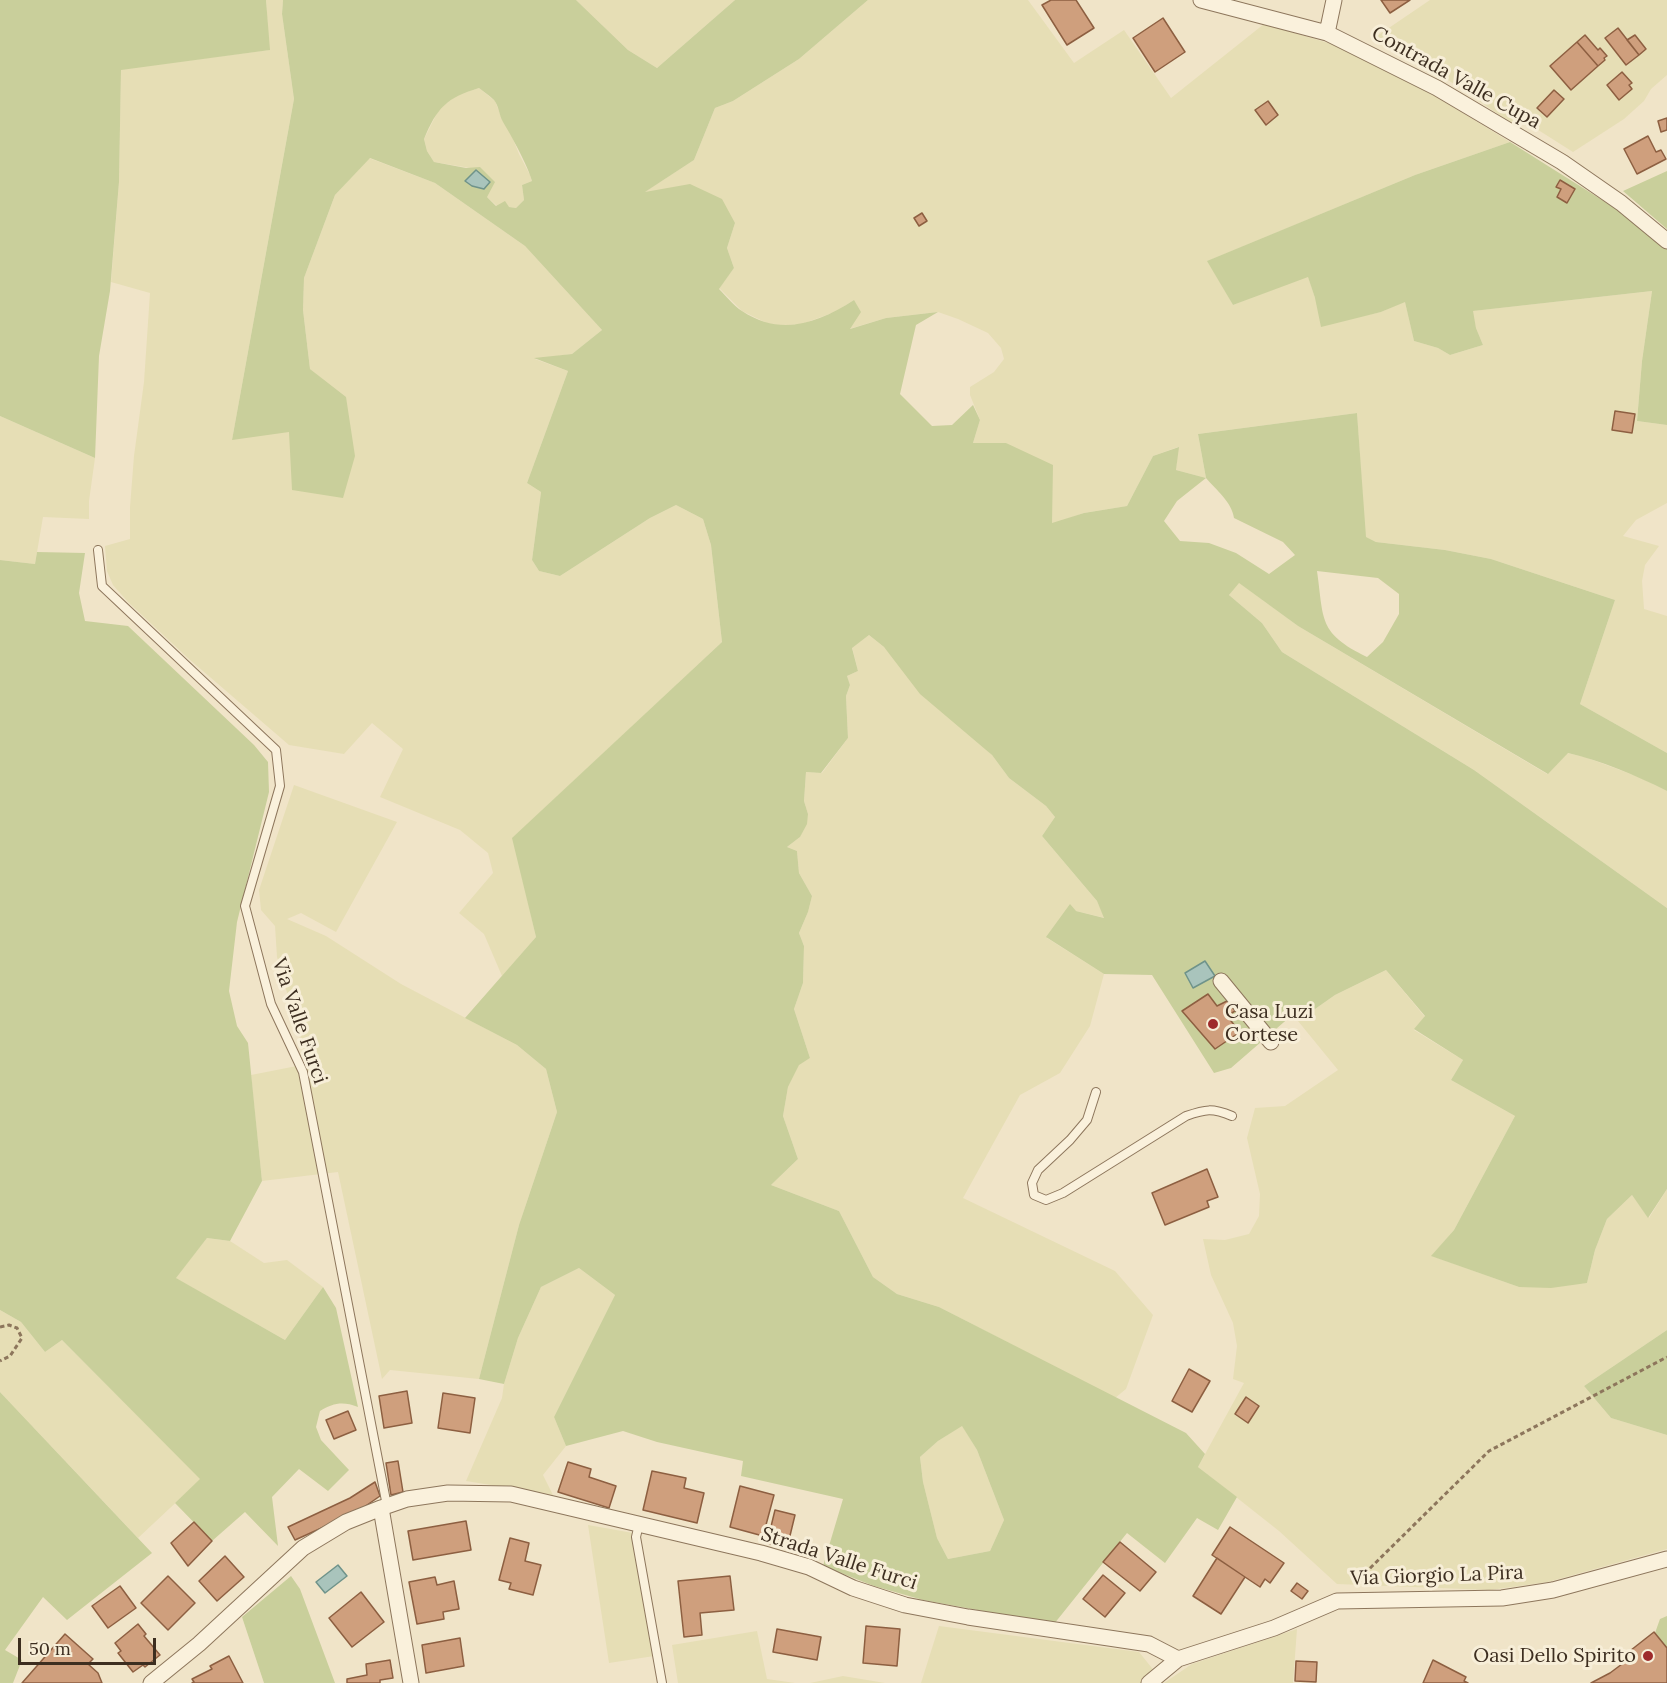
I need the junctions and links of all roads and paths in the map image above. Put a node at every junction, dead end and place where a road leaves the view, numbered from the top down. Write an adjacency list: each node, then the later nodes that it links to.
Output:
1 (1201, 0): 3 (street, Contrada Valle Cupa)
2 (1334, 0): 3 (street)
3 (1327, 33): 4 (street, Contrada Valle Cupa)
4 (1667, 241)
5 (98, 550): 13 (lane, Via Valle Furci)
6 (1221, 981): 7 (street)
7 (1271, 1042)
8 (1096, 1092): 9 (lane)
9 (1232, 1116)
10 (0, 1327): 12 (path)
11 (1667, 1357): 16 (path)
12 (0, 1361)
13 (384, 1507): 14 (street, Strada Valle Furci); 18 (street, Strada Valle Furci); 19 (street)
14 (639, 1524): 17 (street, Strada Valle Furci); 20 (lane)
15 (1667, 1559): 16 (street, Via Giorgio La Pira)
16 (1337, 1601): 17 (street, Via Giorgio La Pira)
17 (1179, 1659): 21 (street)
18 (151, 1683)
19 (411, 1683)
20 (663, 1683)
21 (1149, 1683)

